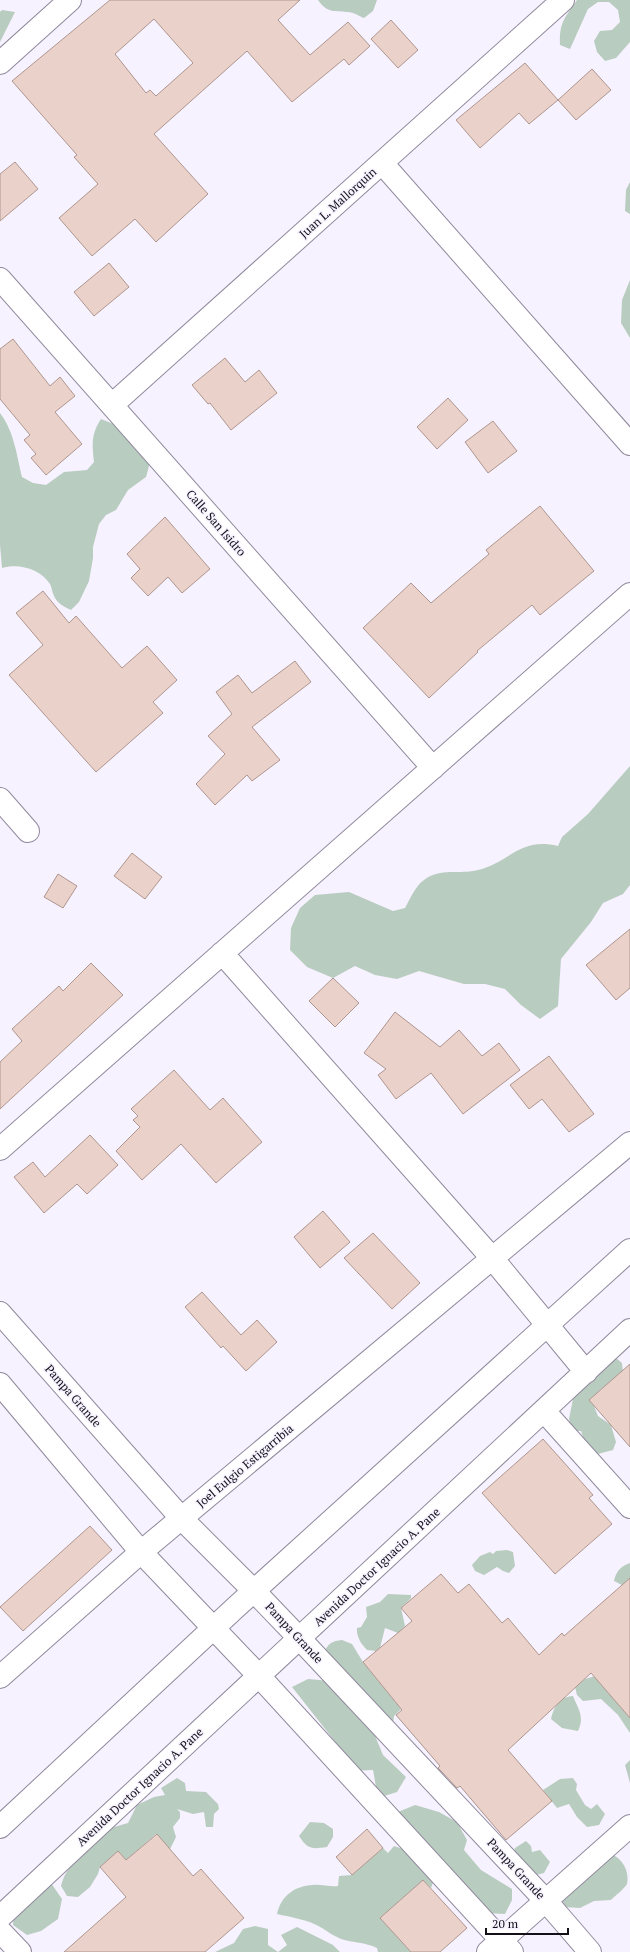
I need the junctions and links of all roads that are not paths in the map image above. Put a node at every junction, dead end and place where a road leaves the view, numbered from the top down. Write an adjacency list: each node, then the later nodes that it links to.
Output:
1 (70, 0): 3 (street)
2 (564, 0): 4 (street, Juan L. Mallorquin)
3 (0, 63)
4 (382, 163): 6 (street, Juan L. Mallorquin); 7 (street)
5 (2, 286): 6 (street, Calle San Isidro)
6 (112, 405): 9 (street, Calle San Isidro)
7 (630, 444)
8 (630, 594): 9 (street)
9 (433, 768): 12 (street)
10 (0, 799): 11 (street)
11 (28, 831)
12 (222, 953): 14 (street); 16 (street)
13 (630, 1142): 16 (street, Joel Eulgio Estigarribia)
14 (0, 1149)
15 (630, 1250): 18 (street)
16 (492, 1258): 18 (street); 24 (street, Joel Eulgio Estigarribia)
17 (0, 1313): 24 (street, Pampa Grande)
18 (547, 1325): 20 (street); 26 (street)
19 (630, 1330): 20 (street, Avenida Doctor Ignacio A. Pane)
20 (586, 1372): 22 (street, Avenida Doctor Ignacio A. Pane)
21 (0, 1384): 25 (street)
22 (544, 1411): 23 (street); 28 (street, Avenida Doctor Ignacio A. Pane)
23 (630, 1507)
24 (182, 1519): 25 (street, Joel Eulgio Estigarribia); 26 (street, Pampa Grande)
25 (141, 1552): 27 (street); 30 (street, Joel Eulgio Estigarribia)
26 (254, 1591): 27 (street); 28 (street, Pampa Grande)
27 (213, 1628): 29 (street); 32 (street)
28 (300, 1639): 29 (street, Avenida Doctor Ignacio A. Pane); 33 (street, Pampa Grande)
29 (259, 1676): 34 (street, Avenida Doctor Ignacio A. Pane); 36 (street)
30 (0, 1677)
31 (630, 1826): 33 (street)
32 (0, 1827)
33 (546, 1900): 36 (street); 38 (street, Pampa Grande)
34 (0, 1917)
35 (0, 1931): 37 (street)
36 (501, 1948)
37 (20, 1952)
38 (590, 1952)

